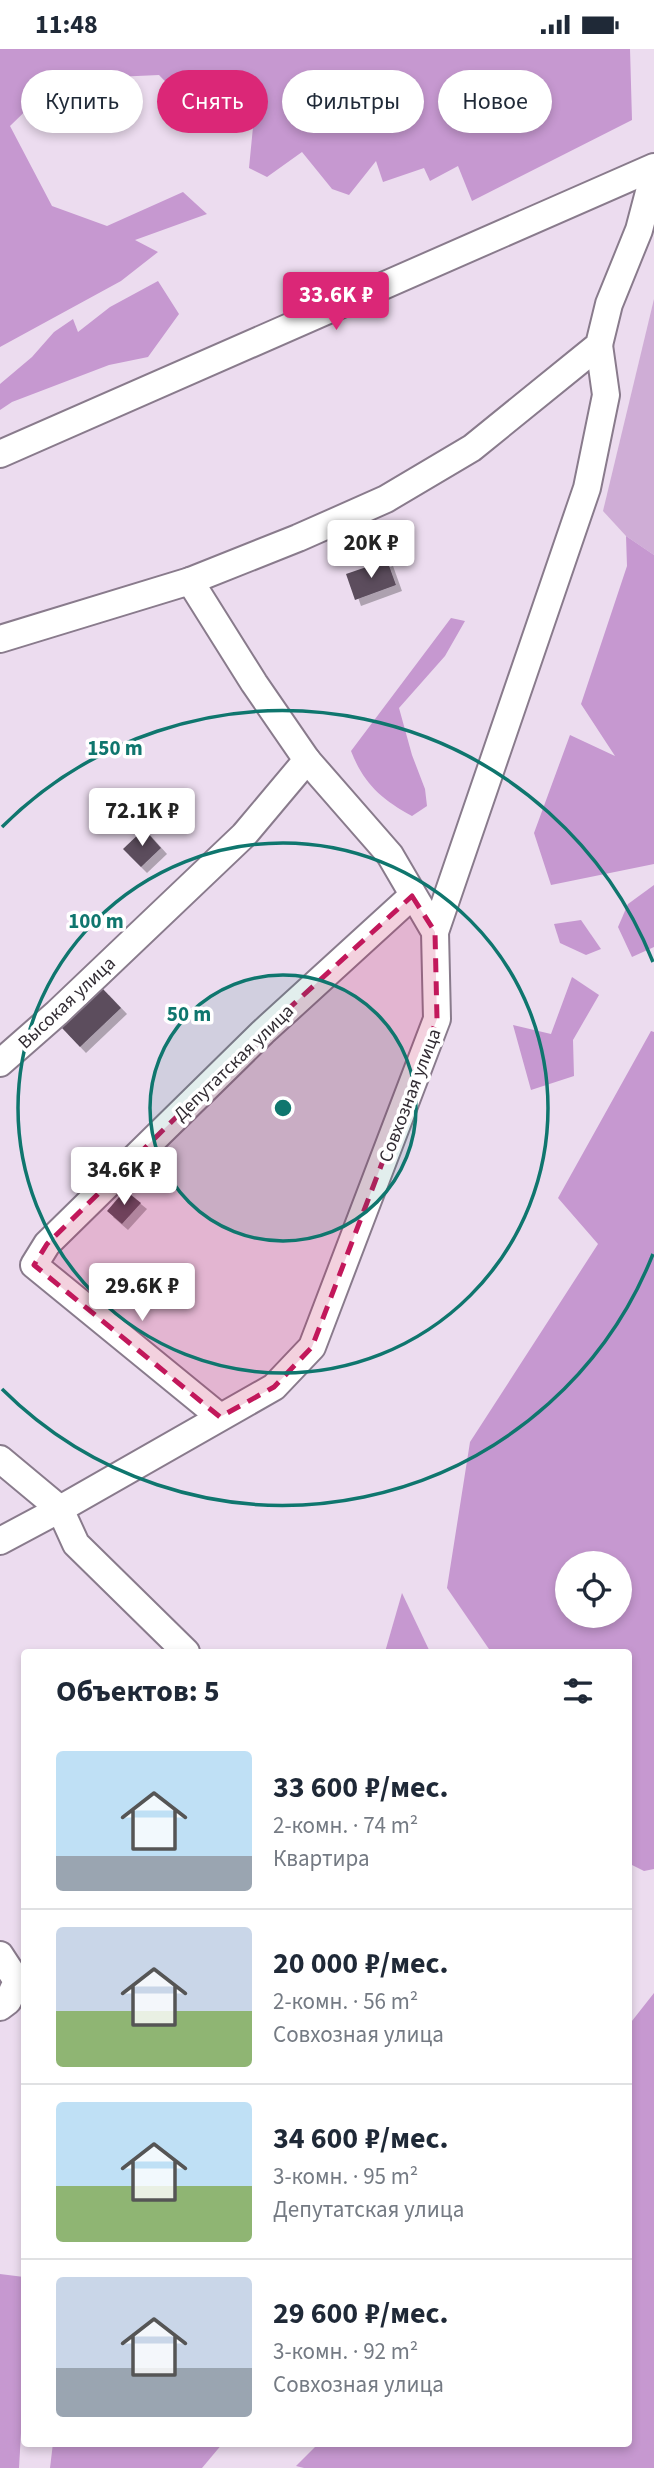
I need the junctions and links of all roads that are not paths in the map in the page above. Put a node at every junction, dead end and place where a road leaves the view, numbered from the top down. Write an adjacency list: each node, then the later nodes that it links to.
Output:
1 (654, 167): 5 (street)
2 (654, 173): 3 (street)
3 (646, 232): 4 (street)
4 (599, 345): 6 (street); 10 (street)
5 (0, 454)
6 (190, 581): 7 (street); 8 (street)
7 (0, 639)
8 (307, 760): 9 (street); 11 (street, Высокая улица)
9 (412, 896): 10 (street); 12 (street, Депутатская улица)
10 (435, 932): 12 (street, Совхозная улица)
11 (0, 1063)
12 (220, 1417): 14 (street, Совхозная улица)
13 (0, 1459): 14 (street)
14 (60, 1509): 15 (street, Совхозная улица); 16 (street)
15 (0, 1541)
16 (184, 1649)
17 (0, 1955): 18 (street)
18 (0, 2007)

